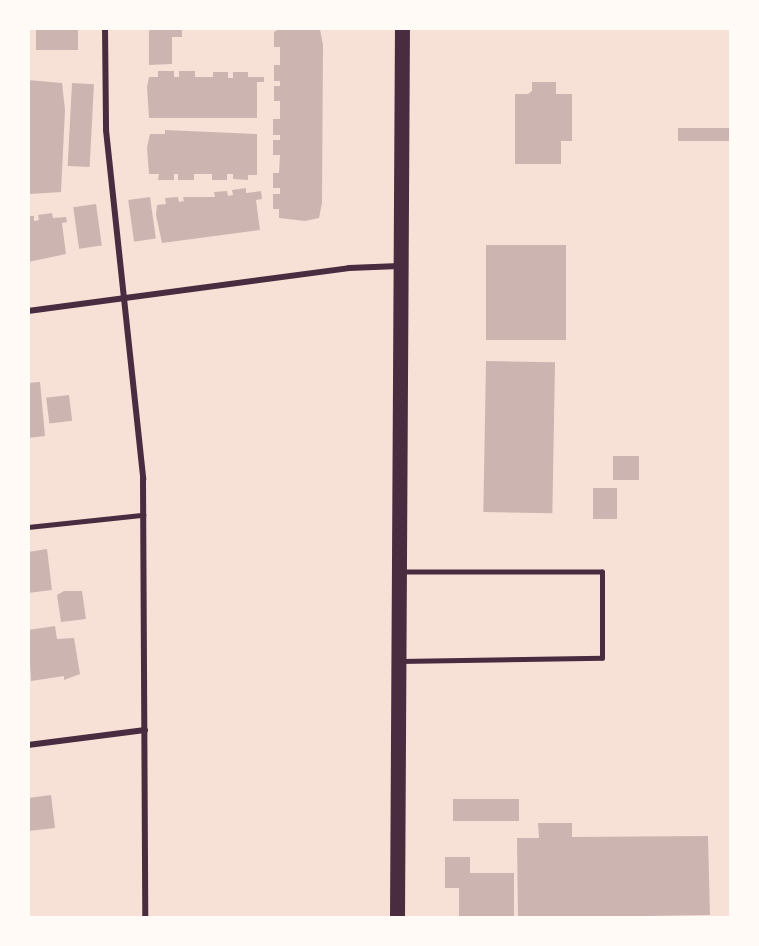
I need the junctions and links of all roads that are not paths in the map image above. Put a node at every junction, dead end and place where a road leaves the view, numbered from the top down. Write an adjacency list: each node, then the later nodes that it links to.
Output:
1 (105, 28): 4 (street)
2 (402, 28): 3 (main road)
3 (399, 266): 4 (street); 8 (main road)
4 (122, 299): 5 (street); 6 (street)
5 (28, 311)
6 (143, 515): 7 (lane); 10 (street)
7 (28, 527)
8 (397, 572): 9 (main road); 9 (lane)
9 (398, 661): 13 (main road)
10 (145, 730): 11 (street); 12 (street)
11 (28, 745)
12 (145, 918)
13 (396, 918)

